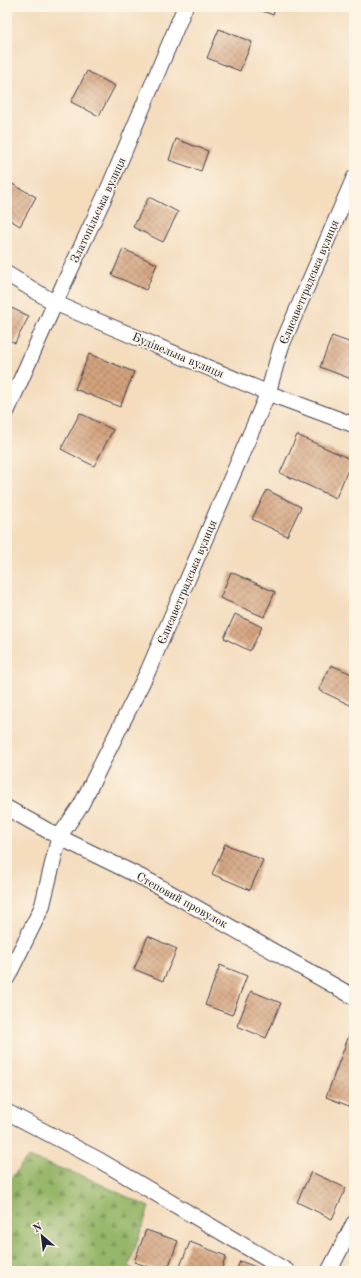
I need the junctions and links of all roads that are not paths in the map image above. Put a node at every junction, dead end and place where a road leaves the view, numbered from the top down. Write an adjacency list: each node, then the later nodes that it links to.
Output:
1 (185, 7): 4 (street, Златопільська вулиця)
2 (354, 178): 5 (street, Єлисаветградська вулиця)
3 (7, 274): 4 (street, Будівельна вулиця)
4 (54, 303): 5 (street, Будівельна вулиця); 6 (street, Златопільська вулиця)
5 (268, 393): 7 (street, Будівельна вулиця); 9 (street, Єлисаветградська вулиця)
6 (7, 411)
7 (354, 425)
8 (7, 808): 9 (street, Степовий провулок)
9 (59, 837): 10 (street, Єлисаветградська вулиця); 11 (street, Степовий провулок)
10 (7, 978)
11 (354, 997)
12 (7, 1112): 14 (street)
13 (354, 1223): 15 (street)
14 (287, 1271)
15 (329, 1271)

